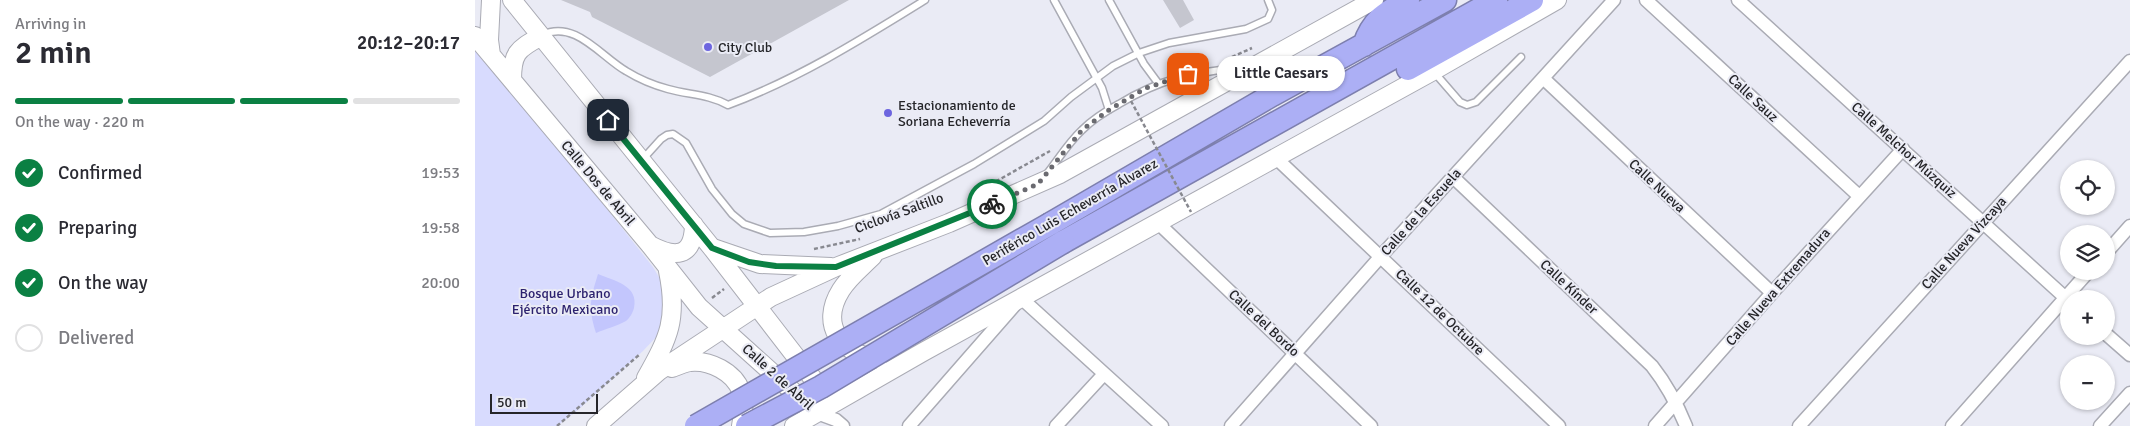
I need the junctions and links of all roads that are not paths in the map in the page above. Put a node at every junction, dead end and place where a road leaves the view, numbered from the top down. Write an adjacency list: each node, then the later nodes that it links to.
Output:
1 (491, 0): 20 (street)
2 (511, 0): 17 (street)
3 (925, 0): 17 (lane)
4 (1053, 0): 25 (lane)
5 (1109, 0): 19 (lane)
6 (1268, 0): 19 (lane)
7 (1374, 0): 23 (street)
8 (1408, 0): 18 (highway)
9 (1445, 0): 18 (highway, Periférico Luis Echeverría Álvarez)
10 (1496, 0): 29 (highway, Periférico Luis Echeverría Álvarez)
11 (1532, 0): 29 (highway)
12 (1557, 0): 24 (street)
13 (1614, 0): 26 (street, Calle de la Escuela)
14 (1646, 0): 36 (street, Calle Sauz)
15 (1738, 0): 31 (street, Calle Melchor Múzquiz)
16 (475, 36): 20 (street, Calle Dos de Abril)
17 (539, 36): 27 (street); 33 (street)
18 (1364, 45): 67 (highway, Periférico Luis Echeverría Álvarez, bridge)
19 (1139, 53): 25 (lane); 28 (lane)
20 (491, 56): 27 (street, Calle Dos de Abril)
21 (1521, 57): 24 (lane)
22 (2130, 61): 38 (street, Calle Nueva Vizcaya)
23 (1257, 65): 28 (lane); 35 (street)
24 (1433, 71): 32 (street)
25 (1097, 78): 30 (lane); 33 (lane)
26 (1543, 78): 34 (street, Calle de la Escuela); 50 (street, Calle Nueva)
27 (512, 80): 42 (street, Calle Dos de Abril)
28 (1158, 83): 30 (lane)
29 (1311, 104): 69 (highway, Periférico Luis Echeverría Álvarez, bridge)
30 (1109, 110): 35 (lane)
31 (1903, 149): 36 (street, Calle Nueva Extremadura); 38 (street, Calle Melchor Múzquiz)
32 (1277, 158): 37 (street); 45 (street, Calle 12 de Octubre)
33 (642, 161): 39 (street)
34 (1453, 177): 45 (street, Calle de la Escuela); 64 (street, Calle Kínder)
35 (1038, 184): 44 (street)
36 (1859, 196): 50 (street, Calle Nueva Extremadura)
37 (1157, 222): 52 (street); 58 (street, Calle del Bordo)
38 (1983, 223): 51 (street, Calle Melchor Múzquiz); 79 (street, Calle Nueva Vizcaya)
39 (694, 225): 42 (street); 43 (street)
40 (2130, 226): 41 (street)
41 (2115, 243)
42 (650, 245): 47 (street, Calle Dos de Abril)
43 (712, 248): 46 (street); 53 (street)
44 (879, 250): 46 (street); 57 (street)
45 (1381, 256): 58 (street, Calle de la Escuela); 76 (street, Calle 12 de Octubre)
46 (836, 267): 53 (street)
47 (667, 268): 55 (street, Calle Dos de Abril); 62 (street)
48 (2082, 280): 49 (street)
49 (2074, 290)
50 (1772, 293): 64 (street, Calle Nueva Extremadura)
51 (2060, 293)
52 (1021, 298): 57 (street); 61 (street); 71 (street)
53 (757, 305): 55 (street); 65 (street, Calle 2 de Abril)
54 (2060, 307): 80 (street)
55 (723, 329): 60 (street); 65 (street, Calle 2 de Abril)
56 (2115, 342): 59 (street)
57 (923, 352): 65 (street)
58 (1295, 352): 74 (street, Calle de la Escuela); 75 (street, Calle del Bordo)
59 (2130, 356)
60 (659, 371): 62 (street); 68 (street)
61 (1104, 374): 72 (street); 73 (street)
62 (642, 386): 66 (street)
63 (2130, 393): 81 (street)
64 (1677, 403): 77 (street, Calle Nueva Extremadura); 78 (street, Calle Kínder)
65 (832, 415): 70 (street)
66 (596, 426)
67 (696, 426)
68 (741, 426)
69 (747, 426)
70 (793, 426)
71 (909, 426)
72 (1056, 426)
73 (1161, 426)
74 (1231, 426)
75 (1371, 426)
76 (1559, 426)
77 (1655, 426)
78 (1686, 426)
79 (1799, 426)
80 (1951, 426)
81 (2100, 426)

